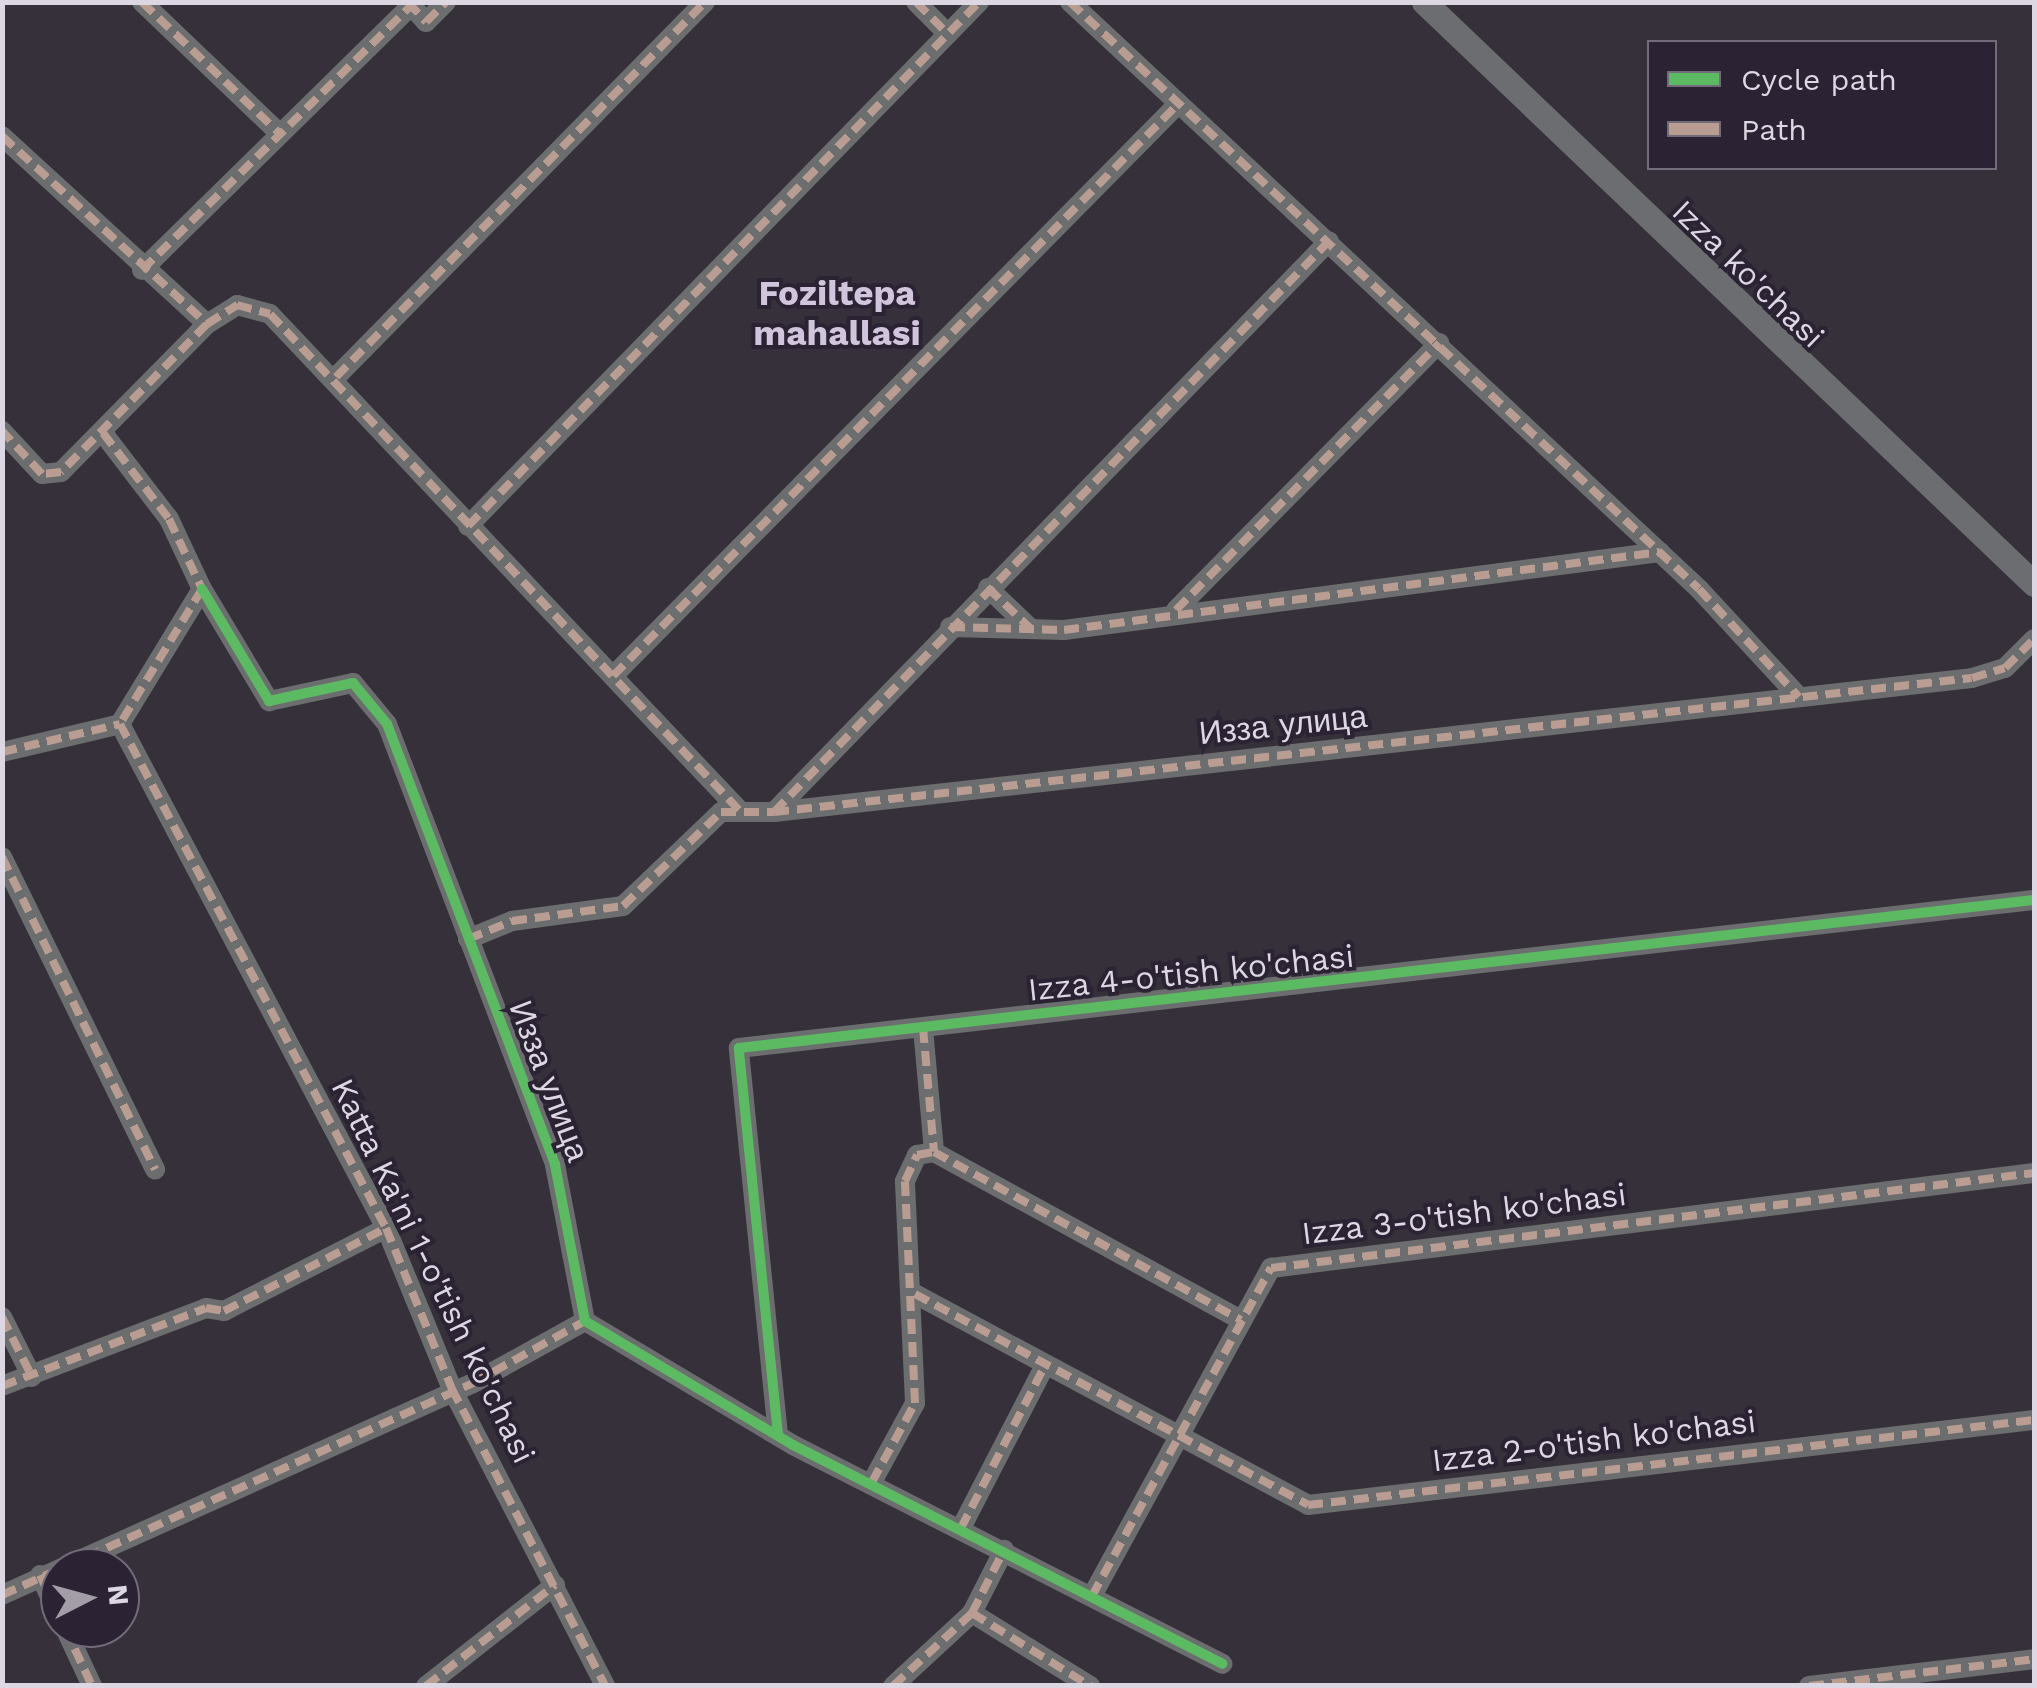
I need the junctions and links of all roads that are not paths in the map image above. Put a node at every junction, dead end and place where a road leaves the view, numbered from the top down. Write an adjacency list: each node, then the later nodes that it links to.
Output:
1 (142, 2): 11 (street)
2 (446, 2): 8 (street)
3 (705, 2): 17 (street)
4 (916, 2): 9 (street)
5 (980, 2): 9 (street)
6 (1070, 2): 10 (street)
7 (1424, 2): 22 (main road, Izza ko'chasi)
8 (409, 4): 11 (street)
9 (948, 34): 20 (street)
10 (1178, 104): 13 (street); 29 (street)
11 (280, 134): 14 (street)
12 (2, 136): 14 (street)
13 (1329, 241): 16 (street); 23 (street)
14 (142, 270): 15 (street)
15 (207, 324): 17 (street); 19 (street)
16 (1439, 343): 21 (street); 25 (street)
17 (336, 377): 20 (street)
18 (2, 431): 19 (street)
19 (103, 432): 24 (street)
20 (468, 526): 29 (street)
21 (1660, 552): 25 (street); 30 (street)
22 (2034, 584)
23 (988, 588): 26 (street); 27 (street)
24 (202, 589): 31 (street); 37 (street, Изза улица)
25 (1176, 610): 27 (street)
26 (950, 627): 27 (street); 34 (street)
27 (1031, 630)
28 (2034, 639): 30 (street, Изза улица)
29 (613, 676): 33 (street)
30 (1799, 697): 34 (street, Изза улица)
31 (120, 724): 32 (street); 42 (street, Katta Ka'ni 1-o'tish ko'chasi)
32 (2, 752)
33 (742, 812): 34 (street, Изза улица); 37 (street)
34 (774, 812)
35 (2, 857): 40 (street)
36 (2034, 900): 38 (street, Izza 4-o'tish ko'chasi)
37 (468, 938): 46 (street, Изза улица)
38 (923, 1028): 39 (street); 52 (street, Izza 4-o'tish ko'chasi)
39 (934, 1152): 43 (street); 45 (street)
40 (155, 1170)
41 (2034, 1173): 45 (street, Izza 3-o'tish ko'chasi)
42 (386, 1228): 48 (street); 50 (street, Katta Ka'ni 1-o'tish ko'chasi)
43 (915, 1294): 47 (street, Izza 2-o'tish ko'chasi); 54 (street)
44 (2, 1317): 48 (street)
45 (1241, 1320): 53 (street, Izza 3-o'tish ko'chasi)
46 (584, 1321): 50 (street); 52 (street)
47 (1046, 1365): 53 (street, Izza 2-o'tish ko'chasi); 55 (street)
48 (32, 1377): 49 (street)
49 (2, 1386)
50 (452, 1389): 56 (street); 59 (street, Katta Ka'ni 1-o'tish ko'chasi)
51 (2034, 1420): 53 (street, Izza 2-o'tish ko'chasi)
52 (778, 1435): 54 (street)
53 (1175, 1440): 61 (street, Izza 3-o'tish ko'chasi)
54 (872, 1482): 55 (street)
55 (962, 1528): 57 (street)
56 (100, 1548)
57 (1004, 1550): 61 (street); 62 (street)
58 (40, 1575): 60 (street)
59 (555, 1585): 67 (street); 68 (street, Katta Ka'ni 1-o'tish ko'chasi)
60 (2, 1595)
61 (1092, 1596): 65 (street)
62 (972, 1613): 69 (street); 70 (street)
63 (74, 1648): 66 (street)
64 (2034, 1659): 71 (street)
65 (1222, 1664)
66 (92, 1686)
67 (426, 1686)
68 (605, 1686)
69 (893, 1686)
70 (1090, 1686)
71 (1810, 1686)

